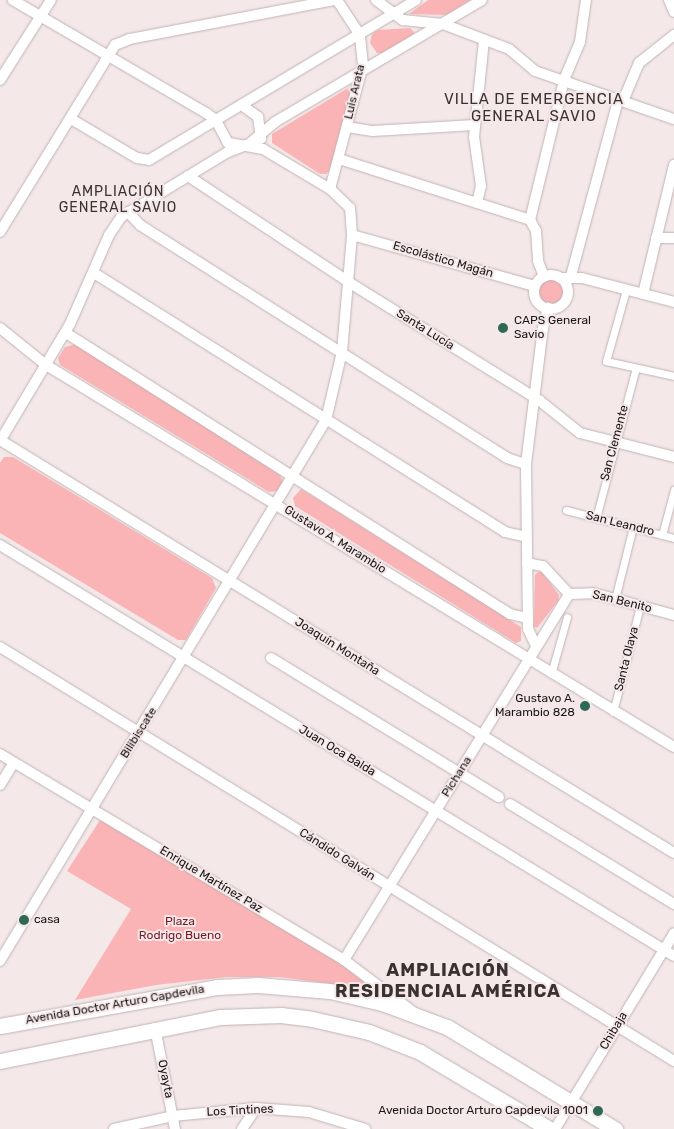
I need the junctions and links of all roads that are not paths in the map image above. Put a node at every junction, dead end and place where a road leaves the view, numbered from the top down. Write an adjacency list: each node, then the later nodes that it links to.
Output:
1 (13, 0): 11 (street)
2 (51, 0): 11 (street)
3 (336, 0): 14 (street, Luis Arata); 16 (street)
4 (376, 0): 10 (street)
5 (416, 0): 10 (street)
6 (482, 0): 12 (street)
7 (586, 0): 19 (street)
8 (669, 0): 9 (street)
9 (674, 12)
10 (393, 15): 12 (street); 14 (street)
11 (41, 16): 16 (street); 18 (street)
12 (443, 24): 15 (street); 17 (street)
13 (674, 35): 20 (street)
14 (360, 36): 17 (street, Luis Arata); 21 (street)
15 (484, 41): 19 (street); 25 (street)
16 (110, 56): 22 (street); 24 (street)
17 (363, 70): 26 (street, Luis Arata); 27 (street)
18 (0, 80)
19 (564, 80): 20 (street); 36 (street)
20 (620, 100): 23 (street); 43 (street)
21 (243, 106): 24 (street); 27 (street)
22 (71, 119): 24 (street); 37 (street)
23 (674, 119)
24 (216, 120): 28 (street)
25 (475, 125): 26 (street); 34 (street)
26 (347, 127): 30 (street, Luis Arata)
27 (261, 135): 28 (street); 29 (street)
28 (241, 147): 29 (street); 32 (street)
29 (263, 149): 33 (street, Bilibiscate)
30 (339, 159): 33 (street, Luis Arata); 34 (street)
31 (673, 168): 39 (street)
32 (188, 176): 35 (street); 45 (street, Santa Lucía)
33 (330, 189): 38 (street, Bilibiscate)
34 (477, 203): 36 (street)
35 (128, 212): 41 (street); 54 (street)
36 (530, 220): 42 (street)
37 (0, 232)
38 (352, 234): 45 (street, Bilibiscate); 46 (street, Escolástico Magán)
39 (656, 238): 40 (street); 48 (street)
40 (674, 238)
41 (94, 273): 53 (street); 59 (street)
42 (544, 277): 43 (street); 46 (street)
43 (565, 277): 44 (street); 49 (street)
44 (582, 278): 47 (street); 49 (street)
45 (350, 283): 54 (street, Bilibiscate); 58 (street, Santa Lucía)
46 (535, 286): 51 (street)
47 (626, 290): 48 (street); 56 (street)
48 (643, 294): 50 (street)
49 (567, 297): 51 (street)
50 (674, 302)
51 (548, 308): 58 (street)
52 (0, 328): 55 (street, Gustavo A. Marambio)
53 (66, 333): 55 (street); 64 (street)
54 (342, 352): 59 (street, Bilibiscate); 63 (street)
55 (46, 365): 60 (street); 66 (street, Gustavo A. Marambio)
56 (636, 368): 57 (street); 61 (street, San Clemente)
57 (674, 376)
58 (534, 398): 61 (street, Santa Lucía); 63 (street)
59 (326, 420): 64 (street, Bilibiscate); 71 (street)
60 (0, 440): 75 (street, Joaquín Montaña)
61 (615, 443): 62 (street, Santa Lucía); 68 (street, San Clemente)
62 (674, 457)
63 (526, 464): 71 (street)
64 (294, 476): 66 (street, Bilibiscate); 81 (street)
65 (674, 490): 70 (street)
66 (276, 504): 75 (street, Bilibiscate); 86 (street, Gustavo A. Marambio)
67 (566, 510): 68 (street, San Leandro)
68 (596, 518): 69 (street, San Leandro)
69 (633, 527): 70 (street, San Leandro); 77 (street)
70 (662, 535): 72 (street, San Leandro)
71 (526, 536): 74 (street)
72 (674, 538)
73 (0, 545): 85 (street, Juan Oca Balda)
74 (527, 563): 76 (street); 81 (street)
75 (231, 582): 85 (street, Bilibiscate); 90 (street, Joaquín Montaña)
76 (569, 594): 77 (street, San Benito); 82 (street, Pichana)
77 (615, 599): 78 (street, San Benito)
78 (640, 606): 79 (street, San Benito); 88 (street, Santa Olaya)
79 (674, 615)
80 (567, 617): 87 (street)
81 (528, 618): 82 (street)
82 (536, 646): 86 (street, Pichana)
83 (0, 647): 89 (street, Cándido Galván)
84 (271, 658): 94 (street)
85 (185, 659): 89 (street, Bilibiscate); 99 (street, Juan Oca Balda)
86 (528, 659): 87 (street, Gustavo A. Marambio); 90 (street, Pichana)
87 (551, 674): 88 (street, Gustavo A. Marambio)
88 (613, 712): 91 (street, Gustavo A. Marambio)
89 (140, 731): 98 (street, Bilibiscate); 101 (street, Cándido Galván)
90 (482, 736): 94 (street, Pichana); 100 (street, Joaquín Montaña)
91 (674, 748)
92 (0, 754): 93 (street, Enrique Martínez Paz)
93 (14, 763): 95 (street); 98 (street, Enrique Martínez Paz)
94 (459, 774): 96 (street); 99 (street, Pichana)
95 (0, 786)
96 (499, 797)
97 (510, 804): 102 (street)
98 (91, 809): 106 (street, Enrique Martínez Paz); 107 (street, Bilibiscate)
99 (436, 811): 101 (street, Pichana); 104 (street, Juan Oca Balda)
100 (674, 853)
101 (389, 888): 106 (street, Pichana); 110 (street, Cándido Galván)
102 (674, 904)
103 (674, 933): 104 (street, Chibaja)
104 (664, 950): 105 (street, Juan Oca Balda); 110 (street, Chibaja)
105 (674, 956)
106 (344, 960): 108 (street, Enrique Martínez Paz)
107 (0, 961)
108 (416, 1014): 109 (main road, Avenida Doctor Arturo Capdevila); 114 (main road, Avenida Doctor Arturo Capdevila)
109 (0, 1026)
110 (617, 1026): 113 (street, Cándido Galván); 114 (street, Chibaja)
111 (155, 1028): 112 (main road); 116 (street, Oyayta); 122 (main road)
112 (0, 1061)
113 (674, 1062)
114 (572, 1102): 123 (street, Chibaja); 124 (main road, Avenida Doctor Arturo Capdevila)
115 (256, 1108): 116 (street, Los Tintines); 117 (street, Los Tintines); 120 (street)
116 (172, 1116): 118 (street, Los Tintines); 119 (street, Oyayta)
117 (347, 1126): 121 (street, Los Tintines)
118 (114, 1129)
119 (176, 1129)
120 (242, 1129)
121 (365, 1129)
122 (549, 1129)
123 (555, 1129)
124 (615, 1129)

